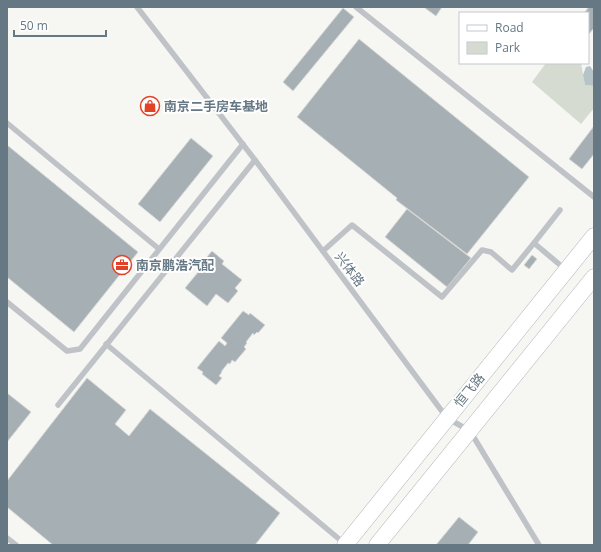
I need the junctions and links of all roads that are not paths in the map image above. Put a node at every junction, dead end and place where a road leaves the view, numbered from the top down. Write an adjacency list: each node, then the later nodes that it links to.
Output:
1 (137, 7): 4 (lane, 兴体路)
2 (356, 7): 6 (lane)
3 (7, 123): 10 (lane)
4 (243, 144): 5 (lane, 兴体路); 10 (lane)
5 (255, 160): 11 (lane, 兴体路); 15 (lane)
6 (594, 197)
7 (560, 210): 9 (lane)
8 (594, 236): 12 (main road, 恒飞路)
9 (534, 244): 11 (lane); 12 (lane)
10 (159, 249): 14 (lane)
11 (323, 251): 17 (lane, 兴体路)
12 (566, 270): 17 (main road, 恒飞路)
13 (594, 277): 18 (main road, 恒飞路)
14 (7, 302)
15 (106, 344): 16 (lane); 20 (lane)
16 (58, 405)
17 (447, 418): 18 (lane, 兴体路); 20 (main road, 恒飞路)
18 (470, 431): 22 (main road, 恒飞路); 23 (lane, 兴体路)
19 (7, 538): 21 (lane)
20 (345, 544)
21 (16, 545)
22 (377, 545)
23 (539, 545)

